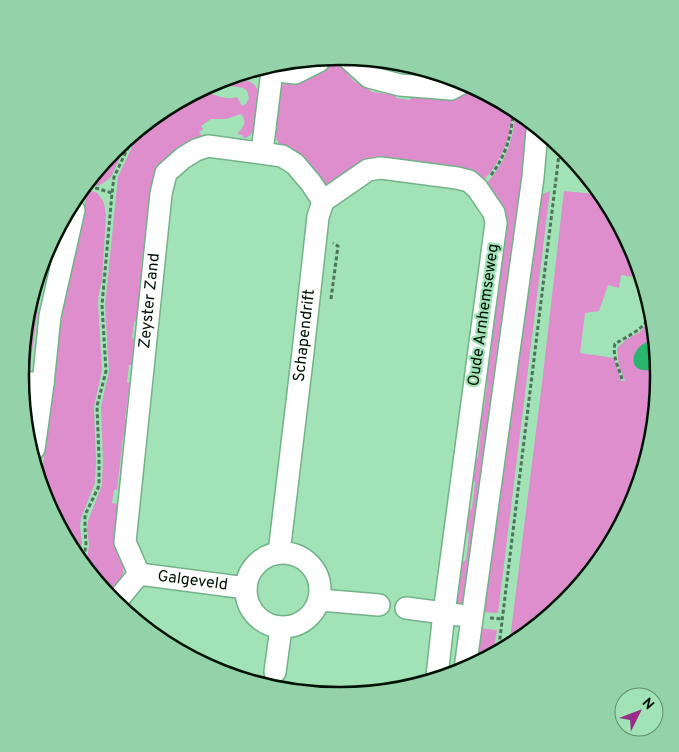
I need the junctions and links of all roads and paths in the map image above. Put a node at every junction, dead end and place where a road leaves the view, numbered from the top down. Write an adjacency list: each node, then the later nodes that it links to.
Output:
1 (357, 66): 5 (street)
2 (305, 67): 3 (street)
3 (279, 71)
4 (271, 73): 9 (street)
5 (454, 87)
6 (513, 119): 12 (path)
7 (537, 136): 30 (street, Oude Arnhemseweg)
8 (127, 149): 13 (path)
9 (262, 152): 14 (street); 23 (street, Zeyster Zand)
10 (559, 156): 32 (path)
11 (93, 187): 13 (path)
12 (477, 188): 14 (street); 29 (street, Oude Arnhemseweg)
13 (112, 193): 22 (path)
14 (324, 201): 21 (street, Schapendrift)
15 (72, 217): 19 (street)
16 (645, 322): 17 (path)
17 (622, 379)
18 (29, 383): 19 (street)
19 (43, 384): 20 (street)
20 (35, 439)
21 (279, 553): 24 (street); 26 (street)
22 (85, 554)
23 (139, 574): 24 (street, Galgeveld); 25 (street)
24 (246, 588): 31 (street)
25 (120, 596)
26 (320, 600): 27 (street); 31 (street)
27 (379, 605)
28 (406, 608): 29 (street)
29 (444, 613): 30 (street); 34 (street, Oude Arnhemseweg)
30 (472, 616): 33 (street, Oude Arnhemseweg)
31 (281, 628): 35 (street)
32 (499, 642)
33 (466, 660)
34 (438, 670)
35 (275, 672)

